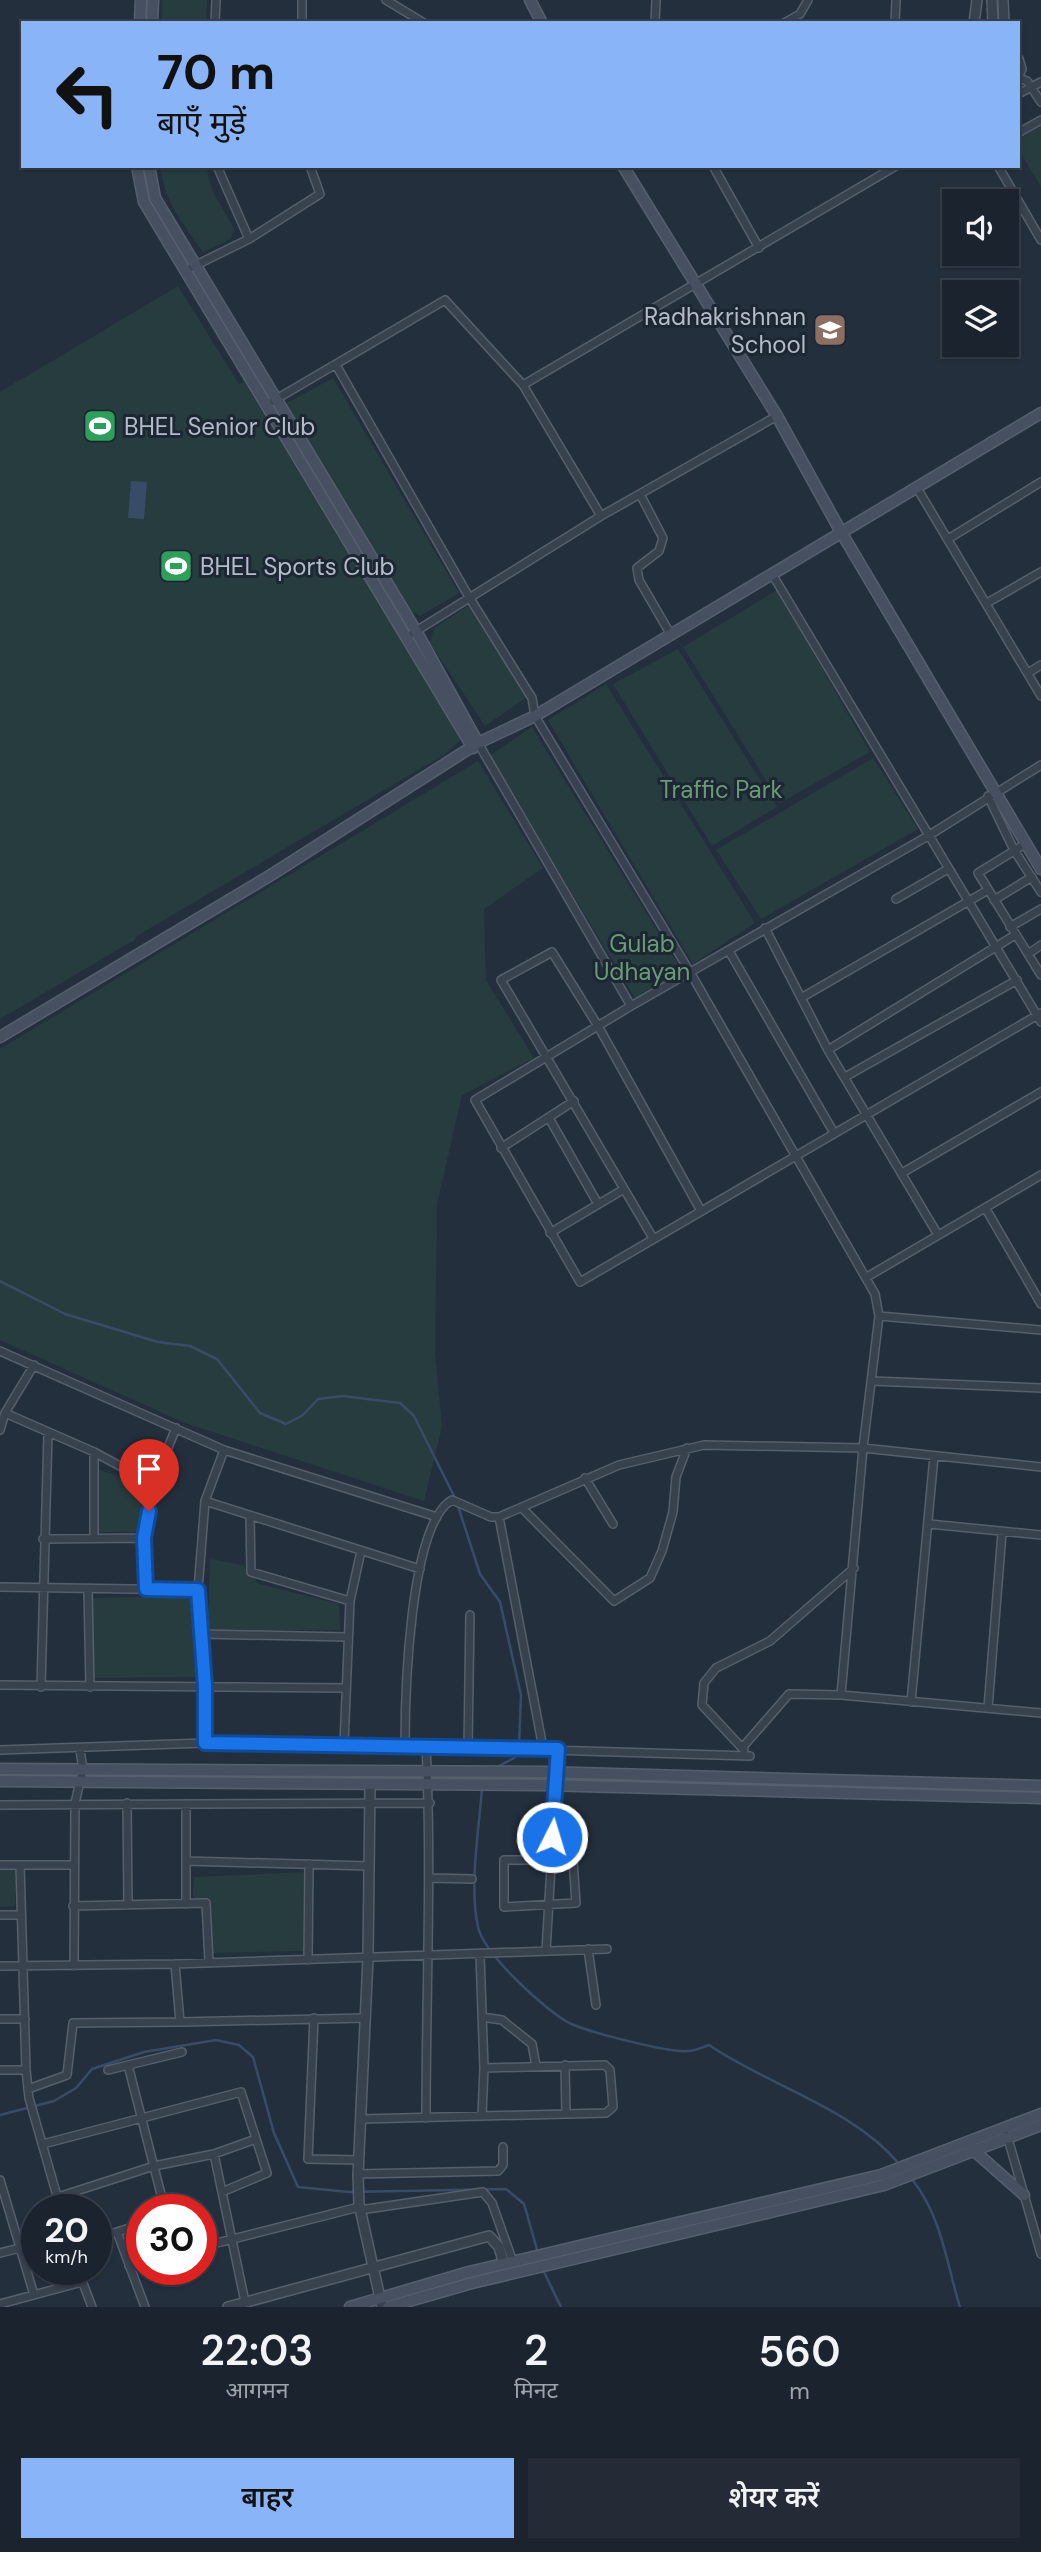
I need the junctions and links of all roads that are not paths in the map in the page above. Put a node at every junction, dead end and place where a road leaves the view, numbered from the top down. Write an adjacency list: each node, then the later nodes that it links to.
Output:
1 (141, 0): 13 (main road)
2 (153, 0): 14 (main road)
3 (215, 0): 15 (street)
4 (302, 0): 16 (street)
5 (386, 0): 17 (street)
6 (530, 0): 18 (main road)
7 (656, 0): 19 (street)
8 (808, 0): 20 (street)
9 (896, 0): 21 (street)
10 (977, 0): 22 (street)
11 (992, 0): 23 (street)
12 (1003, 0): 24 (street)
13 (140, 21)
14 (152, 21)
15 (215, 21)
16 (302, 21)
17 (421, 21)
18 (541, 21)
19 (655, 21)
20 (788, 21)
21 (895, 21)
22 (974, 21)
23 (993, 21)
24 (1004, 21)
25 (1020, 78): 27 (street)
26 (1041, 82): 27 (street)
27 (1031, 87): 28 (street); 29 (street)
28 (1020, 93)
29 (1041, 102)
30 (1041, 120): 31 (street)
31 (1020, 132)
32 (137, 168): 45 (main road)
33 (149, 168): 44 (main road)
34 (218, 168): 41 (street)
35 (311, 168): 41 (street)
36 (624, 168): 46 (main road)
37 (893, 168): 43 (street)
38 (999, 168): 40 (street)
39 (715, 169): 43 (street)
40 (1037, 225): 42 (street)
41 (249, 239): 44 (street)
42 (1041, 240)
43 (759, 248): 46 (street)
44 (196, 265): 45 (street); 49 (main road)
45 (186, 271): 50 (main road)
46 (696, 284): 48 (street); 52 (main road)
47 (336, 365): 48 (street); 49 (street); 61 (street)
48 (523, 385): 56 (street)
49 (277, 399): 50 (street); 63 (main road)
50 (267, 405): 65 (main road)
51 (1041, 413): 54 (main road)
52 (777, 416): 55 (street); 57 (main road)
53 (1041, 482): 58 (street)
54 (917, 488): 57 (main road); 58 (street)
55 (641, 496): 56 (street); 64 (street)
56 (601, 516): 61 (street)
57 (841, 532): 60 (main road); 72 (main road)
58 (948, 539): 62 (street)
59 (1041, 572): 62 (street)
60 (772, 574): 64 (main road); 73 (street)
61 (469, 597): 63 (street); 69 (street)
62 (987, 604): 67 (street)
63 (416, 631): 65 (street); 70 (main road)
64 (671, 635): 69 (main road)
65 (406, 636): 70 (main road)
66 (1041, 666): 67 (street)
67 (1028, 673): 68 (street)
68 (1041, 696)
69 (536, 716): 70 (main road); 92 (street)
70 (476, 746): 96 (street); 99 (main road)
71 (1041, 765): 72 (street)
72 (991, 794): 73 (street); 74 (main road); 75 (street)
73 (928, 836): 76 (street); 86 (street)
74 (1025, 844): 75 (street); 77 (main road)
75 (1014, 850): 78 (street); 79 (street)
76 (948, 869): 81 (street); 83 (street)
77 (1041, 869)
78 (1032, 877): 80 (street); 82 (street)
79 (988, 890): 82 (street); 83 (street)
80 (1041, 892)
81 (896, 899)
82 (994, 900): 85 (street)
83 (967, 902): 89 (street); 95 (street)
84 (1041, 909): 85 (street)
85 (1010, 927): 87 (street)
86 (765, 928): 90 (street); 95 (street)
87 (1015, 935): 89 (street); 91 (street)
88 (1041, 945): 91 (street)
89 (995, 948): 94 (street); 100 (street)
90 (729, 951): 92 (street); 107 (street)
91 (1028, 954): 93 (street)
92 (690, 972): 96 (street); 109 (street)
93 (1041, 975)
94 (1017, 980): 97 (street); 102 (street)
95 (801, 998): 100 (street)
96 (631, 1006): 98 (street)
97 (1040, 1017): 105 (street)
98 (598, 1026): 101 (street); 101 (street); 115 (street)
99 (0, 1037)
100 (828, 1050): 102 (street)
101 (548, 1058): 104 (street); 108 (street)
102 (845, 1077): 105 (street)
103 (1041, 1092): 110 (street)
104 (574, 1101): 106 (street); 112 (street)
105 (867, 1114): 107 (street); 110 (street)
106 (549, 1118): 108 (street); 113 (street)
107 (834, 1133): 109 (street)
108 (501, 1148): 116 (street)
109 (795, 1154): 115 (street); 119 (street)
110 (902, 1173): 117 (street)
111 (1041, 1175): 114 (street)
112 (624, 1189): 113 (street); 118 (street)
113 (598, 1205): 116 (street)
114 (986, 1209): 117 (street); 120 (street)
115 (701, 1211): 118 (street)
116 (550, 1233): 118 (street)
117 (938, 1235): 119 (street)
118 (653, 1238)
119 (867, 1277): 121 (street)
120 (1041, 1304)
121 (879, 1315): 122 (street); 125 (street)
122 (1041, 1330)
123 (0, 1351): 124 (street)
124 (34, 1365): 127 (street); 128 (street)
125 (872, 1381): 126 (street); 132 (street)
126 (1041, 1388)
127 (5, 1413): 129 (street); 130 (street)
128 (176, 1428): 133 (street); 138 (street)
129 (0, 1430)
130 (48, 1433): 134 (street); 150 (street)
131 (687, 1448): 132 (street); 137 (street); 140 (street)
132 (863, 1448): 135 (street); 152 (street)
133 (224, 1450): 139 (street); 142 (street)
134 (94, 1452): 138 (street); 148 (street)
135 (934, 1456): 136 (street); 145 (street)
136 (1041, 1467)
137 (586, 1478): 140 (street); 144 (street)
138 (153, 1484): 149 (street)
139 (205, 1501): 141 (street); 158 (street)
140 (522, 1508): 143 (street)
141 (250, 1517): 151 (street); 159 (street)
142 (437, 1517): 143 (street); 153 (street)
143 (495, 1517): 177 (street)
144 (613, 1524)
145 (929, 1524): 146 (street); 169 (street)
146 (1002, 1532): 147 (street); 170 (street)
147 (1041, 1535)
148 (94, 1538): 149 (street); 150 (street)
149 (144, 1538): 156 (street)
150 (43, 1539): 155 (street)
151 (361, 1551): 153 (street); 159 (street)
152 (855, 1568): 168 (street); 178 (street)
153 (420, 1569): 174 (street)
154 (0, 1587): 155 (street)
155 (43, 1589): 157 (street); 165 (street)
156 (146, 1589): 157 (street); 158 (street)
157 (88, 1590): 166 (street)
158 (198, 1590): 161 (street)
159 (350, 1601): 162 (street)
160 (470, 1615): 176 (street)
161 (201, 1634): 162 (street); 164 (street)
162 (347, 1637): 167 (street)
163 (0, 1685): 165 (street)
164 (205, 1686): 166 (street); 167 (street); 172 (street)
165 (41, 1687): 166 (street)
166 (90, 1687)
167 (346, 1688): 173 (street)
168 (841, 1695): 169 (street); 178 (street)
169 (911, 1702): 170 (street)
170 (988, 1708): 171 (street)
171 (1041, 1713)
172 (205, 1743): 173 (street); 181 (street)
173 (344, 1744): 174 (street)
174 (405, 1745): 175 (street)
175 (426, 1745): 176 (street); 184 (street)
176 (468, 1746): 177 (street)
177 (543, 1748): 179 (street)
178 (742, 1748): 179 (street)
179 (558, 1749): 185 (street)
180 (0, 1750): 181 (street)
181 (80, 1750): 183 (street)
182 (0, 1769): 183 (main road)
183 (83, 1769): 184 (main road); 187 (street)
184 (427, 1772): 185 (main road); 189 (street)
185 (558, 1773): 190 (street); 191 (main road)
186 (0, 1781): 187 (main road)
187 (79, 1782): 188 (main road); 194 (street)
188 (370, 1785): 189 (main road); 193 (street)
189 (427, 1785): 190 (main road); 196 (street)
190 (557, 1786): 192 (main road); 199 (street)
191 (1041, 1786)
192 (1041, 1798)
193 (369, 1802): 196 (street); 197 (street); 205 (street)
194 (75, 1803): 195 (street); 198 (street); 204 (street)
195 (127, 1803): 197 (street); 209 (street)
196 (430, 1803): 206 (street)
197 (186, 1804): 200 (street)
198 (0, 1805)
199 (551, 1860): 210 (street); 210 (street); 210 (street)
200 (186, 1861): 201 (street); 208 (street)
201 (309, 1864): 205 (street); 220 (street)
202 (0, 1865): 203 (street)
203 (20, 1865): 204 (street); 213 (street)
204 (74, 1865): 211 (street)
205 (369, 1866): 219 (street)
206 (431, 1878): 207 (street); 218 (street)
207 (472, 1879)
208 (186, 1904): 209 (street); 221 (street)
209 (128, 1905): 211 (street)
210 (548, 1905): 216 (street)
211 (74, 1906): 225 (street)
212 (0, 1914): 213 (street)
213 (21, 1914): 224 (street)
214 (607, 1949): 215 (street)
215 (588, 1950): 216 (street); 226 (street)
216 (546, 1951): 217 (street)
217 (482, 1955): 218 (street); 227 (street)
218 (426, 1956): 219 (street); 246 (street)
219 (368, 1958): 220 (street); 229 (street)
220 (308, 1960): 221 (street)
221 (209, 1962): 222 (street)
222 (175, 1965): 225 (street); 232 (street)
223 (0, 1966): 224 (street)
224 (21, 1966): 225 (street); 230 (street)
225 (74, 1966)
226 (596, 2005)
227 (482, 2017): 236 (street); 237 (street)
228 (314, 2018): 229 (street); 232 (street); 255 (street)
229 (366, 2018): 247 (street)
230 (24, 2019): 231 (street); 239 (street)
231 (0, 2020)
232 (180, 2022): 241 (street)
233 (182, 2052): 234 (street)
234 (128, 2065): 240 (street); 245 (street)
235 (565, 2065): 236 (street); 242 (street); 242 (street)
236 (536, 2066): 237 (street)
237 (484, 2068): 244 (street)
238 (0, 2070): 239 (street)
239 (26, 2070): 241 (street)
240 (108, 2070)
241 (29, 2093): 251 (street)
242 (566, 2114): 244 (street)
243 (1041, 2114): 249 (main road)
244 (482, 2116): 246 (street)
245 (140, 2117): 250 (street); 251 (street); 256 (street)
246 (426, 2118): 247 (street)
247 (362, 2119): 255 (street)
248 (1041, 2125): 249 (main road)
249 (1007, 2132): 252 (main road); 263 (street)
250 (256, 2139): 254 (street); 259 (street)
251 (43, 2144): 260 (street)
252 (970, 2146): 263 (main road); 276 (main road)
253 (503, 2147): 257 (street)
254 (214, 2154): 256 (street); 259 (street)
255 (359, 2160): 257 (street)
256 (154, 2166): 261 (street); 262 (street)
257 (358, 2175): 265 (street)
258 (0, 2180): 264 (street)
259 (222, 2192): 269 (street)
260 (57, 2194)
261 (67, 2194)
262 (161, 2194)
263 (1024, 2195): 273 (street)
264 (3, 2203): 271 (street)
265 (359, 2207): 269 (street); 275 (street); 277 (street)
266 (126, 2229): 267 (street)
267 (117, 2232): 268 (street); 274 (street)
268 (112, 2233)
269 (231, 2240): 270 (street); 282 (street)
270 (217, 2243)
271 (20, 2248): 272 (street); 281 (street)
272 (0, 2253)
273 (1041, 2254)
274 (126, 2258)
275 (508, 2263): 276 (main road); 277 (street); 283 (main road)
276 (526, 2264): 289 (main road)
277 (374, 2267): 282 (street); 283 (street)
278 (71, 2285): 281 (street)
279 (83, 2285): 285 (street)
280 (136, 2285): 286 (street)
281 (34, 2295): 284 (street)
282 (245, 2302): 287 (street)
283 (381, 2303): 288 (main road)
284 (0, 2304)
285 (92, 2307)
286 (145, 2307)
287 (228, 2307)
288 (350, 2307)
289 (388, 2307)

